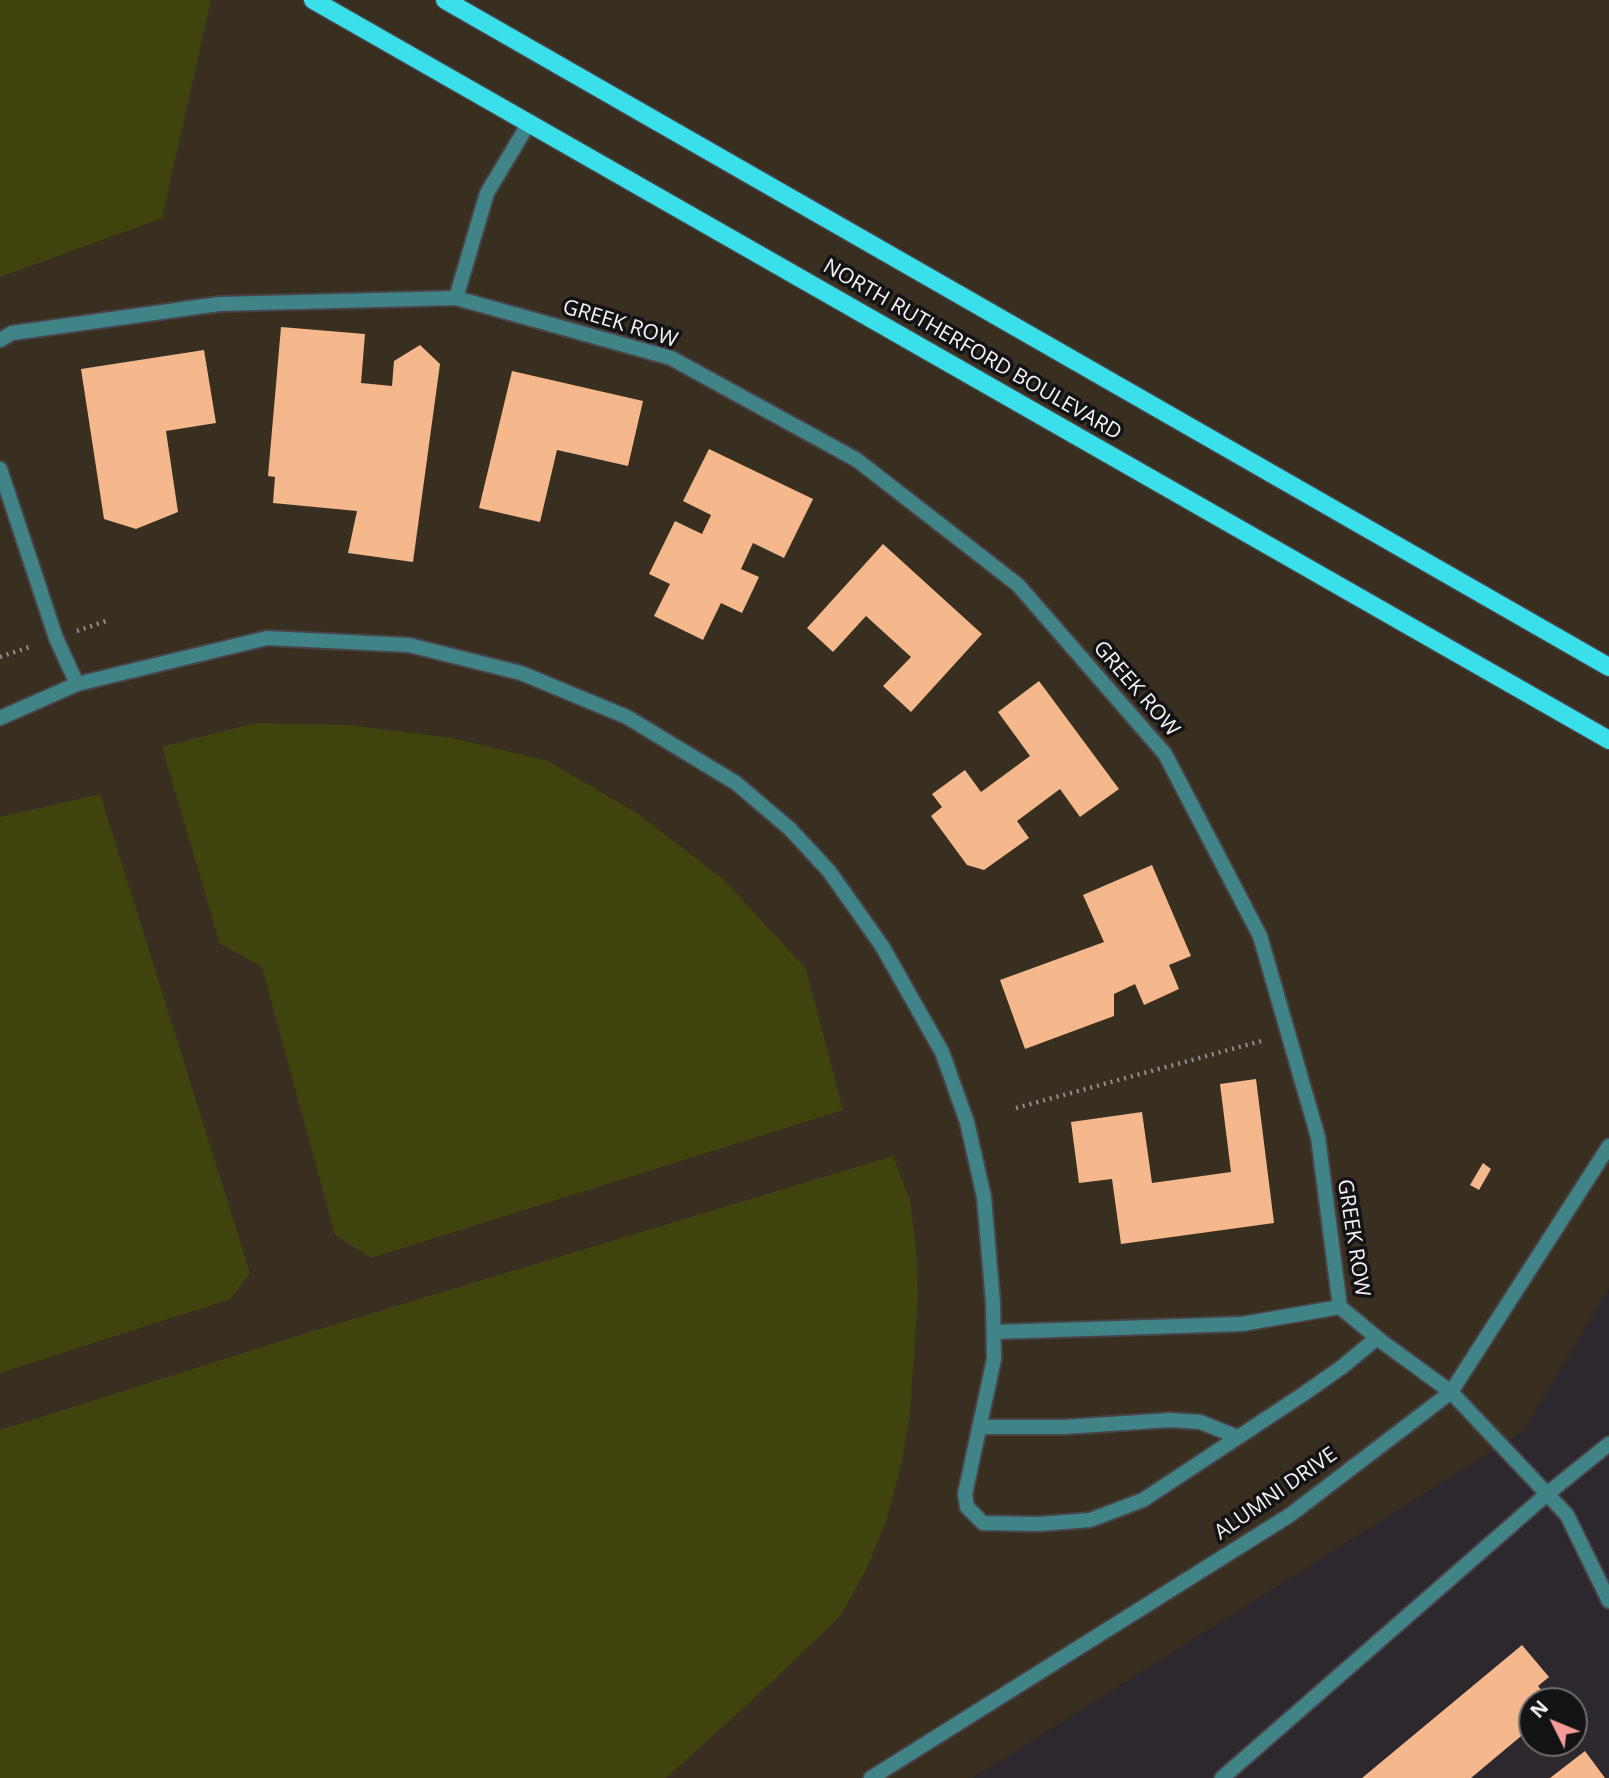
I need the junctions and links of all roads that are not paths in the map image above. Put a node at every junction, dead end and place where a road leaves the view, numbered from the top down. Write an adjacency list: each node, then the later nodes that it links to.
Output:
1 (313, 0): 3 (main road, NORTH RUTHERFORD BOULEVARD)
2 (445, 0): 7 (main road, NORTH RUTHERFORD BOULEVARD)
3 (529, 123): 4 (street); 10 (main road, NORTH RUTHERFORD BOULEVARD)
4 (456, 298): 5 (street, GREEK ROW); 12 (street, GREEK ROW)
5 (6, 336)
6 (0, 469): 8 (street)
7 (1609, 667)
8 (77, 684): 9 (street); 13 (street)
9 (0, 718)
10 (1609, 740)
11 (1609, 1146): 15 (street, ALUMNI DRIVE)
12 (1340, 1307): 13 (street); 14 (street, GREEK ROW)
13 (993, 1332): 16 (street)
14 (1377, 1338): 15 (street, GREEK ROW); 17 (street)
15 (1451, 1392): 19 (street, GREEK ROW); 21 (street, ALUMNI DRIVE)
16 (979, 1427): 17 (street); 17 (street)
17 (1238, 1437)
18 (1609, 1444): 19 (street)
19 (1547, 1494): 20 (street, GREEK ROW); 22 (street)
20 (1609, 1601)
21 (881, 1775)
22 (1222, 1778)

